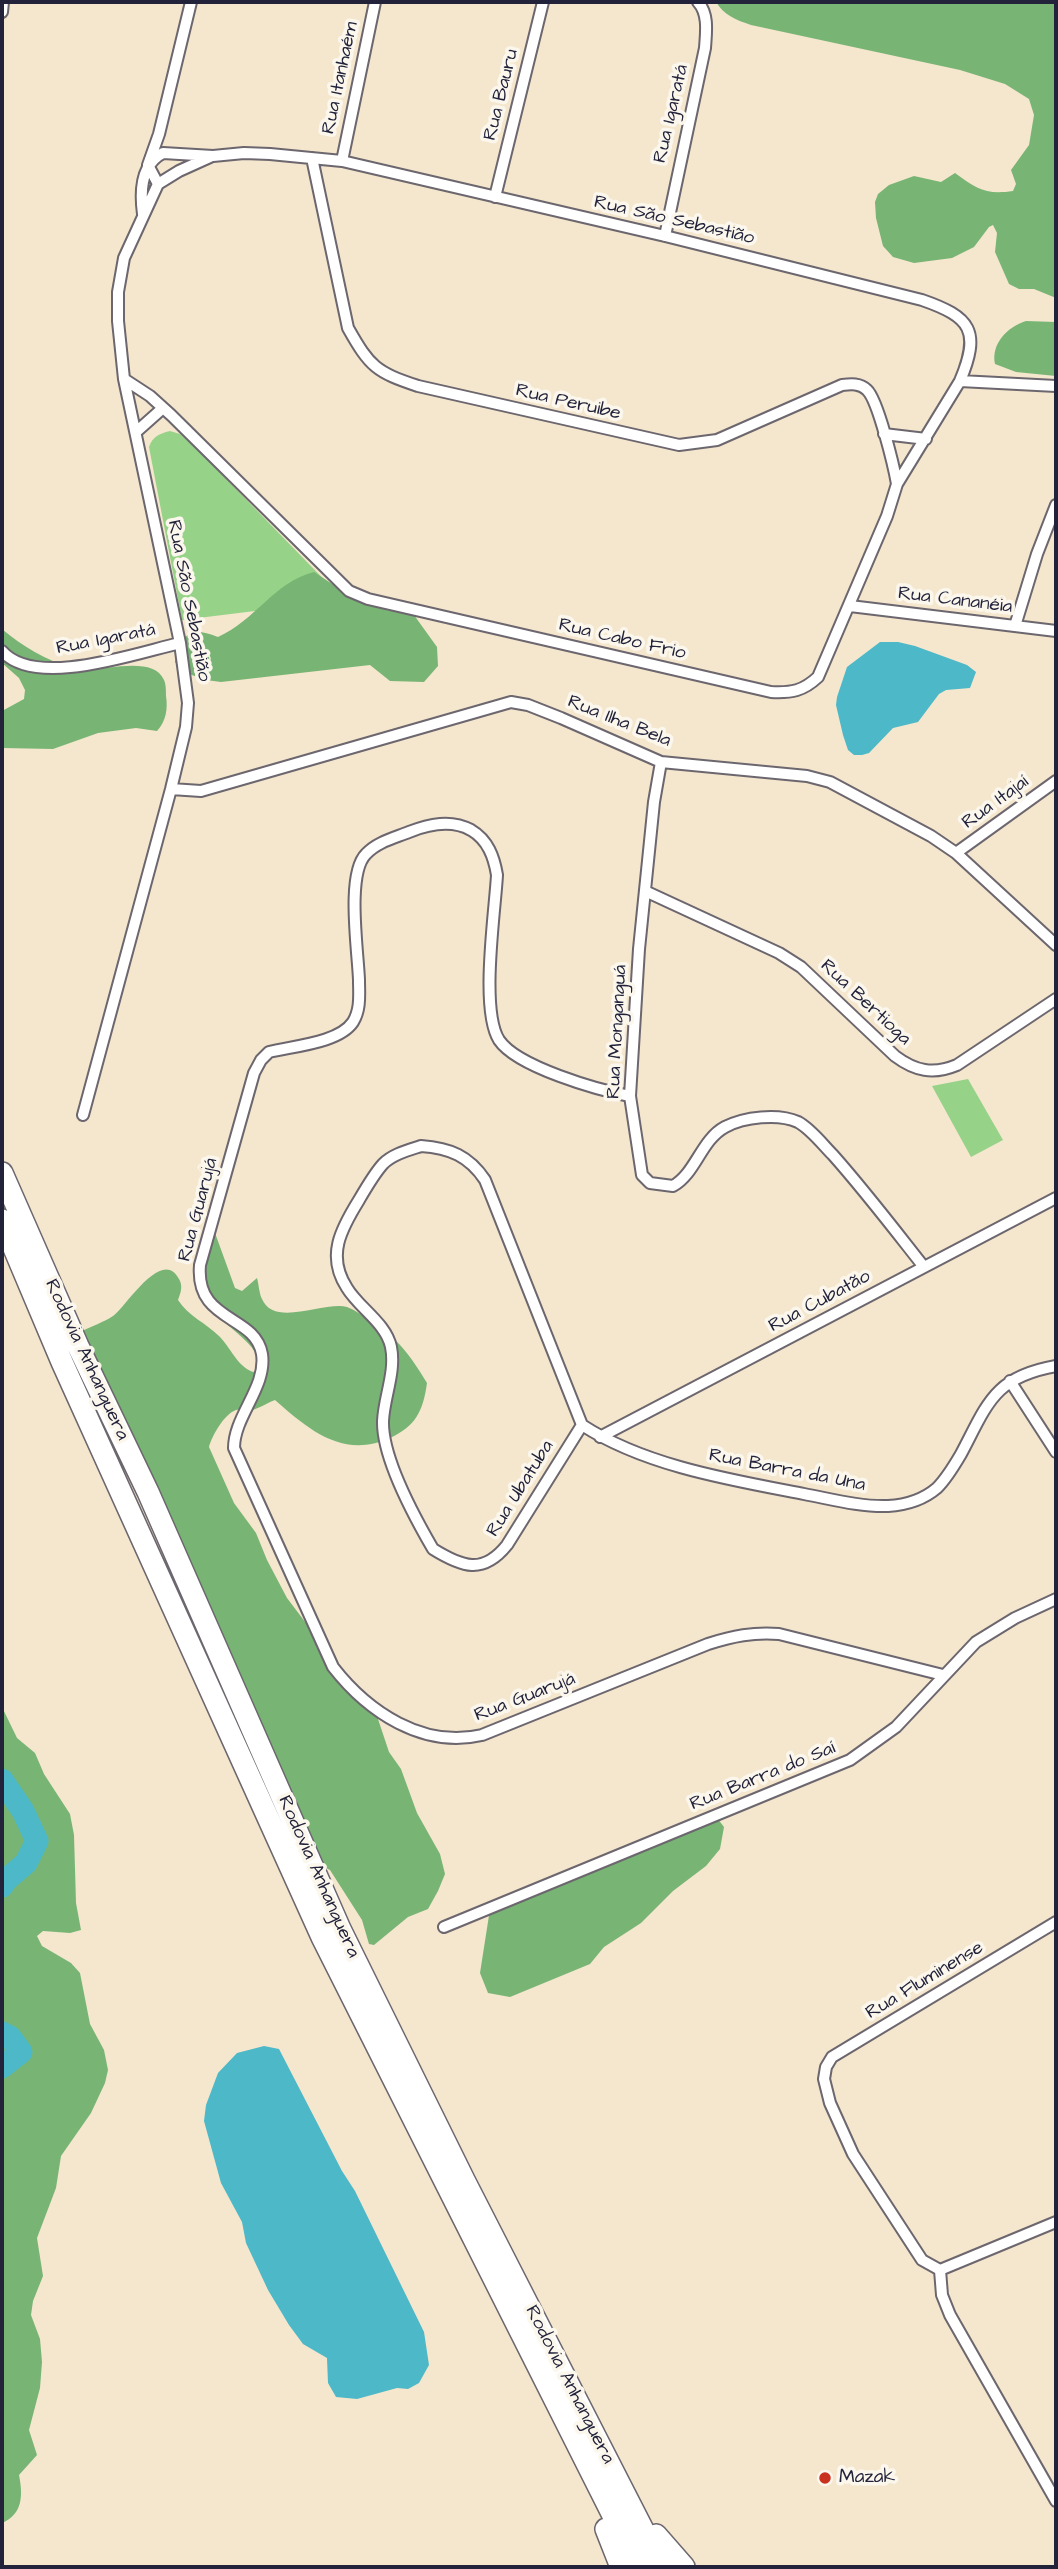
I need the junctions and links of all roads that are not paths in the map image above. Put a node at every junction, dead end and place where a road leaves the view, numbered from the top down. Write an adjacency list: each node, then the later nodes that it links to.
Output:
1 (3, 2): 6 (street)
2 (191, 2): 7 (street, Rua São Sebastião)
3 (375, 2): 11 (street, Rua Itanhaém)
4 (543, 2): 15 (street, Rua Bauru)
5 (698, 2): 17 (street, Rua Igaratá)
6 (2, 12)
7 (159, 134): 8 (street); 12 (street, Rua São Sebastião)
8 (172, 152): 9 (street, Rua São Sebastião); 12 (street); 13 (street)
9 (213, 156): 10 (street, Rua São Sebastião); 13 (street, Rua São Sebastião)
10 (313, 158): 11 (street, Rua São Sebastião); 23 (street, Rua Peruibe)
11 (342, 161): 15 (street, Rua São Sebastião)
12 (148, 165): 14 (street); 16 (street, Rua São Sebastião)
13 (179, 171): 14 (street, Rua São Sebastião)
14 (158, 184): 16 (street, Rua São Sebastião)
15 (495, 197): 17 (street, Rua São Sebastião)
16 (143, 214): 18 (street, Rua São Sebastião)
17 (665, 236): 19 (street, Rua São Sebastião)
18 (124, 379): 21 (street, Rua Cabo Frio); 22 (street, Rua São Sebastião)
19 (960, 381): 20 (street); 24 (street, Rua Cabo Frio)
20 (1056, 386)
21 (163, 408): 22 (street); 27 (street, Rua Cabo Frio)
22 (136, 432): 30 (street, Rua São Sebastião)
23 (884, 434): 24 (street); 25 (street, Rua Peruibe)
24 (926, 439): 25 (street, Rua Cabo Frio)
25 (897, 484): 27 (street, Rua Cabo Frio)
26 (1056, 505): 28 (street)
27 (850, 606): 28 (street, Rua Cananéia)
28 (1015, 626): 29 (street, Rua Cananéia)
29 (1056, 631)
30 (180, 643): 31 (street, Rua Igaratá); 34 (street, Rua São Sebastião)
31 (2, 651)
32 (662, 762): 34 (street, Rua Ilha Bela); 35 (street, Rua Ilha Bela); 36 (street, Rua Monganguá)
33 (1056, 781): 35 (street, Rua Itajaí)
34 (170, 789): 40 (street, Rua São Sebastião)
35 (957, 853): 37 (street, Rua Ilha Bela)
36 (645, 891): 38 (street, Rua Bertioga); 39 (street, Rua Monganguá)
37 (1056, 945)
38 (1056, 999)
39 (630, 1096): 44 (street, Rua Monganguá); 51 (street, Rua Guarujá)
40 (83, 1115)
41 (2, 1173): 57 (highway, Rodovia Anhanguera)
42 (1056, 1198): 44 (street, Rua Cubatão)
43 (2, 1220): 56 (highway, Rodovia Anhanguera)
44 (924, 1266): 48 (street, Rua Cubatão)
45 (1056, 1366): 46 (street, Rua Barra da Una)
46 (1010, 1381): 48 (street, Rua Barra da Una); 49 (street)
47 (582, 1425): 47 (street, Rua Ubatuba); 48 (street, Rua Barra da Una)
48 (600, 1437)
49 (1056, 1452)
50 (1056, 1599): 51 (street, Rua Barra do Saí)
51 (943, 1675): 53 (street, Rua Barra do Saí)
52 (1056, 1922): 55 (street, Rua Fluminense)
53 (444, 1927)
54 (1056, 2222): 55 (street)
55 (940, 2270): 58 (street)
56 (568, 2429): 59 (highway); 60 (highway, Rodovia Anhanguera)
57 (590, 2429): 61 (highway, Rodovia Anhanguera); 62 (highway)
58 (1056, 2501)
59 (621, 2567)
60 (639, 2567)
61 (662, 2567)
62 (684, 2567)

